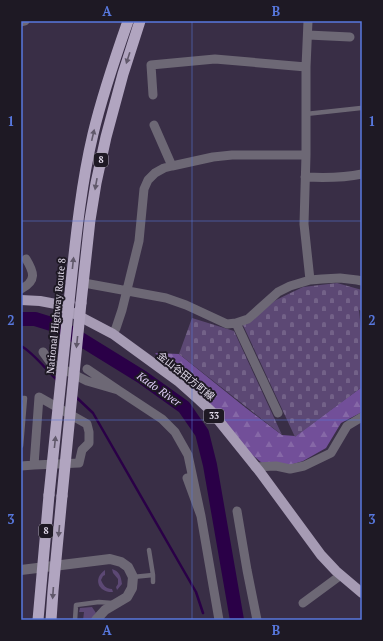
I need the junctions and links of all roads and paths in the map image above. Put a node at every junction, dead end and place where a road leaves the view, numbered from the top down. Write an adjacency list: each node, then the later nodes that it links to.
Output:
1 (25, 21): 5 (street)
2 (128, 21): 41 (highway, National Highway Route 8 / 8, one-way to 2, bridge)
3 (140, 21): 20 (highway, 8, one-way to 20)
4 (308, 21): 6 (street)
5 (21, 22)
6 (308, 35): 7 (street); 8 (street)
7 (350, 37)
8 (306, 67): 9 (street); 11 (street)
9 (153, 95)
10 (361, 108): 11 (lane)
11 (306, 114): 13 (street)
12 (154, 125): 14 (street)
13 (306, 155): 14 (street); 16 (street)
14 (172, 166): 22 (street)
15 (362, 174): 16 (street)
16 (305, 177): 18 (street)
17 (26, 258): 21 (street)
18 (310, 280): 19 (street); 24 (street)
19 (362, 281)
20 (84, 282): 22 (street); 40 (highway, 8, one-way to 40, bridge)
21 (21, 289)
22 (126, 291): 24 (street); 25 (street)
23 (21, 300): 25 (main road, 金山谷田方町線 / 33)
24 (236, 323): 30 (street)
25 (113, 334): 35 (main road, 金山谷田方町線 / 33)
26 (42, 352): 28 (street)
27 (87, 370): 28 (street)
28 (118, 390): 38 (street)
29 (21, 398): 32 (lane)
30 (278, 413)
31 (362, 417): 35 (street)
32 (21, 446)
33 (34, 465): 33 (street); 34 (street)
34 (21, 466)
35 (256, 467): 44 (main road, 金山谷田方町線 / 33)
36 (187, 478): 38 (street)
37 (237, 511): 55 (street)
38 (201, 516): 54 (street)
39 (149, 550): 43 (lane)
40 (56, 566): 41 (street); 45 (street); 51 (highway, 8, one-way to 51)
41 (43, 567): 42 (street); 50 (highway, National Highway Route 8 / 8)
42 (21, 570)
43 (153, 575): 45 (lane); 46 (lane)
44 (341, 575): 47 (main road, 金山谷田方町線 / 33); 49 (street)
45 (133, 577): 48 (street)
46 (153, 582)
47 (362, 593)
48 (116, 603): 52 (lane); 53 (street)
49 (303, 603)
50 (38, 620)
51 (51, 620)
52 (75, 620)
53 (96, 620)
54 (219, 620)
55 (257, 620)

